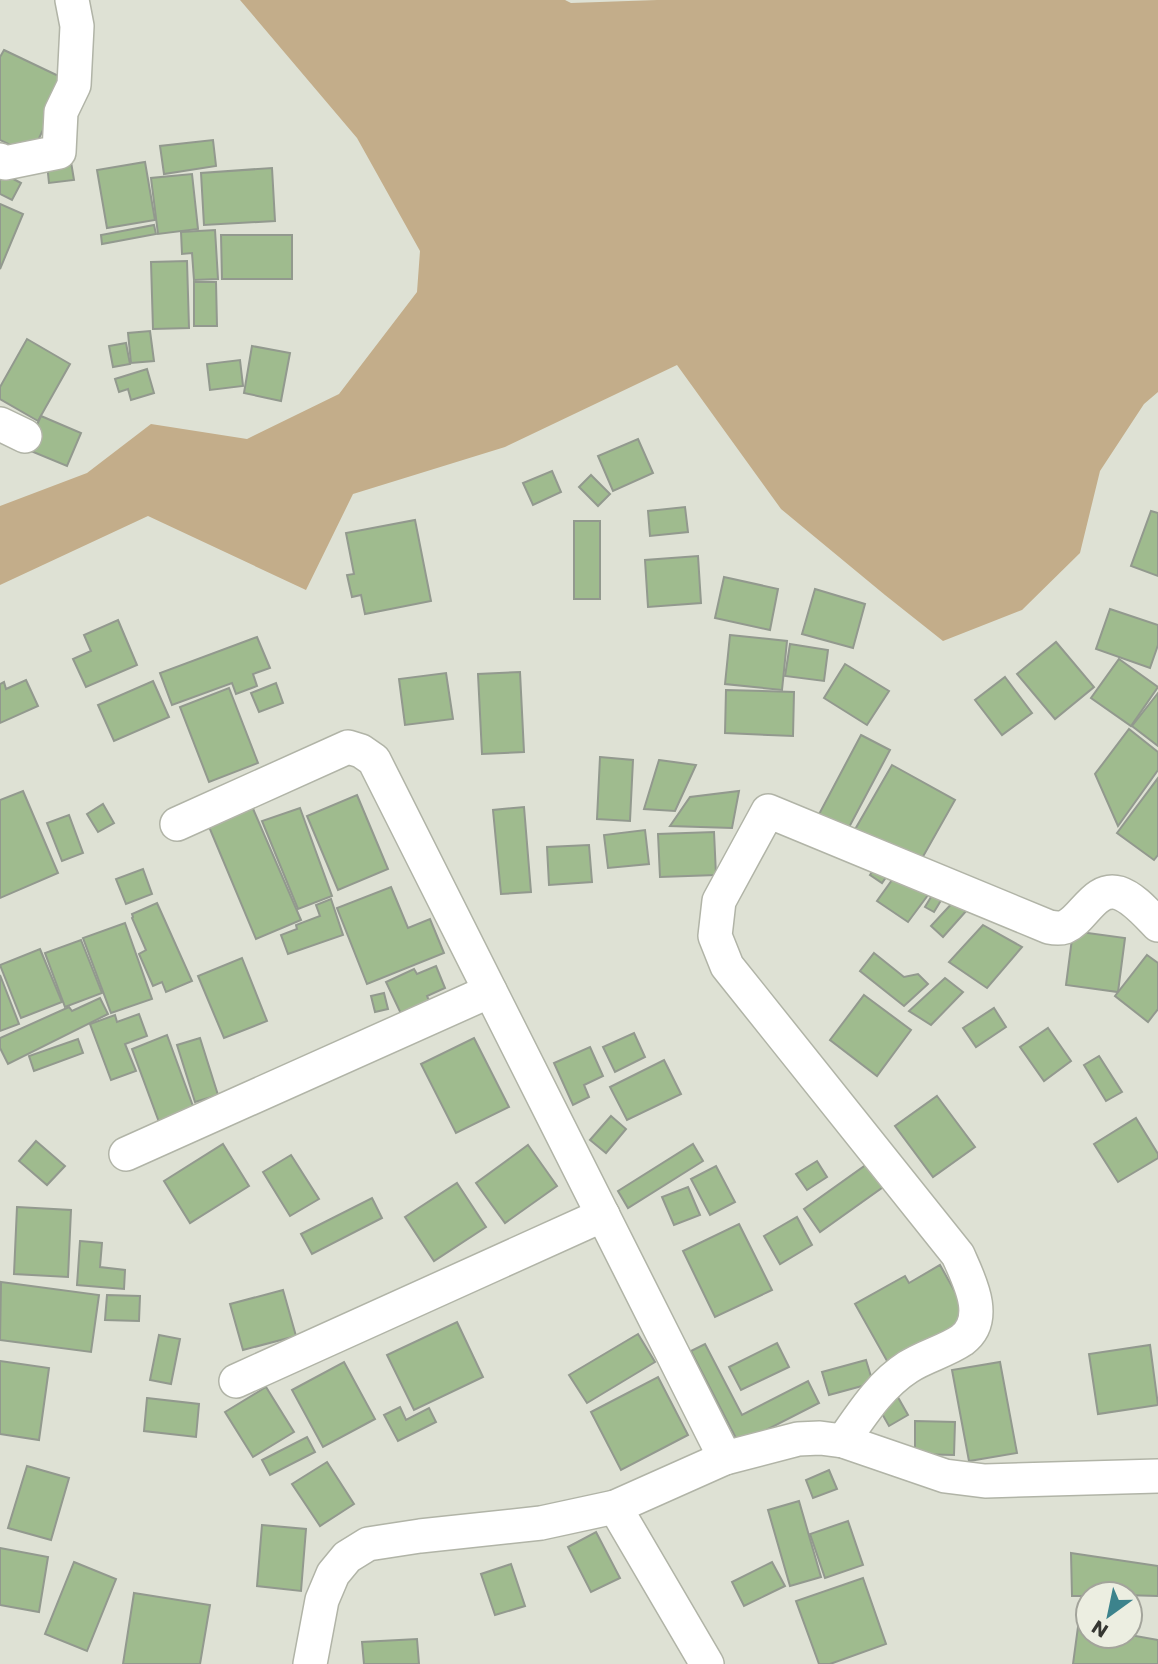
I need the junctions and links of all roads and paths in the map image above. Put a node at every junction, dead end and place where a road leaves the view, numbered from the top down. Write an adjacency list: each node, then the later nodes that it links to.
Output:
1 (72, 0): 2 (street)
2 (0, 160)
3 (177, 824): 5 (street)
4 (1158, 925): 9 (street)
5 (490, 991): 6 (street); 7 (street)
6 (126, 1154)
7 (603, 1215): 8 (street); 10 (street)
8 (236, 1381)
9 (843, 1441): 10 (street); 11 (street)
10 (725, 1458): 12 (street)
11 (1158, 1476)
12 (615, 1507): 13 (street); 14 (street)
13 (310, 1664)
14 (707, 1664)

